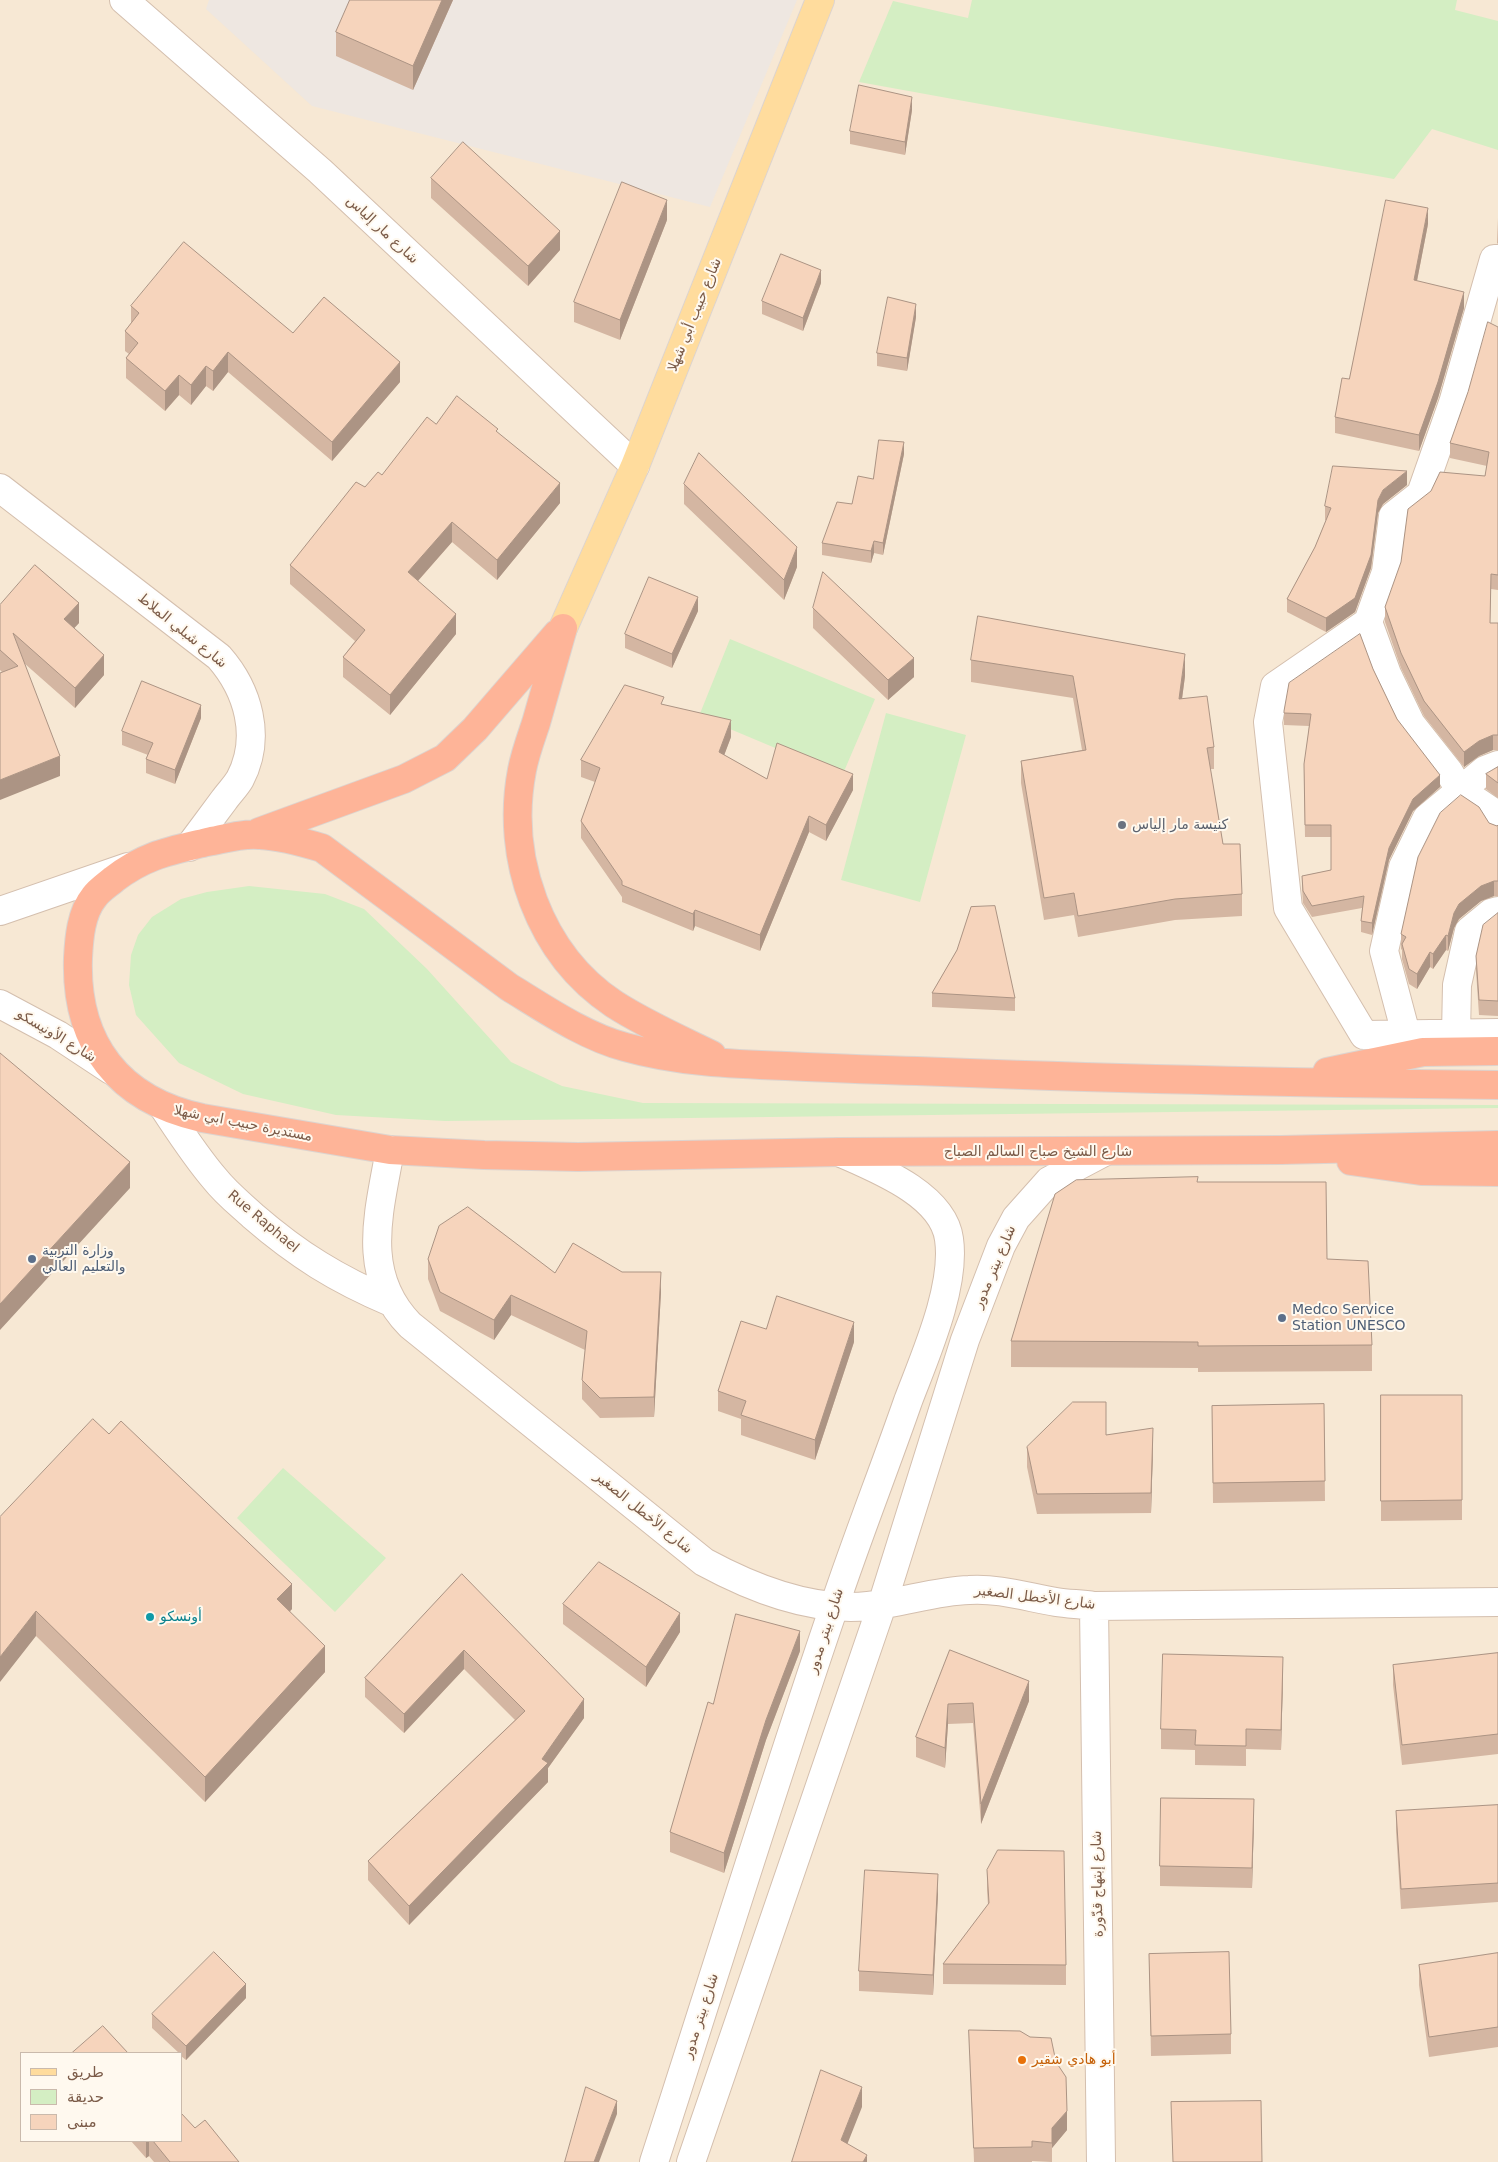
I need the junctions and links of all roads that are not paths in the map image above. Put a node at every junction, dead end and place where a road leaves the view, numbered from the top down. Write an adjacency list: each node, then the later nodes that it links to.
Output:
1 (124, 0): 4 (street, شارع مار إلياس)
2 (820, 0): 4 (main road, شارع حبيب أبي شهلا)
3 (1498, 258): 6 (street)
4 (635, 466): 7 (main road, شارع حبيب أبي شهلا)
5 (0, 488): 12 (street, شارع شبلي الملاط)
6 (1368, 622): 9 (street); 18 (street)
7 (562, 628): 11 (highway); 21 (highway)
8 (1498, 765): 9 (street)
9 (1460, 790): 10 (street); 18 (street)
10 (1498, 825)
11 (252, 835): 12 (highway, مستديرة حبيب ابي شهلا); 21 (highway, مستديرة حبيب ابي شهلا)
12 (189, 847): 13 (highway, مستديرة حبيب ابي شهلا)
13 (142, 861): 15 (street); 22 (highway, مستديرة حبيب ابي شهلا)
14 (1498, 910): 19 (street)
15 (0, 911)
16 (0, 1004): 22 (street, شارع الأونيسكو)
17 (1498, 1033): 19 (street)
18 (1406, 1034): 19 (street)
19 (1456, 1034)
20 (1498, 1051): 23 (highway)
21 (732, 1064): 23 (highway)
22 (111, 1070): 25 (highway, مستديرة حبيب ابي شهلا)
23 (1273, 1083): 24 (highway)
24 (1498, 1085)
25 (164, 1108): 27 (highway, مستديرة حبيب ابي شهلا); 33 (street, Rue Raphael)
26 (1498, 1144): 28 (highway, شارع الشيخ صباح السالم الصباح)
27 (390, 1150): 31 (highway, مستديرة حبيب ابي شهلا); 33 (street, شارع الأخطل الصغير)
28 (1281, 1150): 30 (highway, شارع الشيخ صباح السالم الصباح); 32 (highway)
29 (839, 1152): 30 (highway, شارع الشيخ صباح السالم الصباح); 31 (highway, شارع الشيخ صباح السالم الصباح); 36 (street, شارع بيتر مدور)
30 (1104, 1152): 35 (street, شارع بيتر مدور)
31 (578, 1156)
32 (1498, 1172)
33 (391, 1302): 36 (street, شارع الأخطل الصغير)
34 (1498, 1602): 37 (street, شارع الأخطل الصغير)
35 (882, 1605): 36 (street, شارع الأخطل الصغير); 37 (street, شارع الأخطل الصغير); 39 (street, شارع بيتر مدور)
36 (834, 1606): 38 (street, شارع بيتر مدور)
37 (1094, 1606): 42 (street, شارع إبتهاج قدّورة)
38 (789, 1745): 39 (street); 40 (street, شارع بيتر مدور)
39 (831, 1753): 41 (street, شارع بيتر مدور)
40 (654, 2162)
41 (690, 2162)
42 (1101, 2162)

